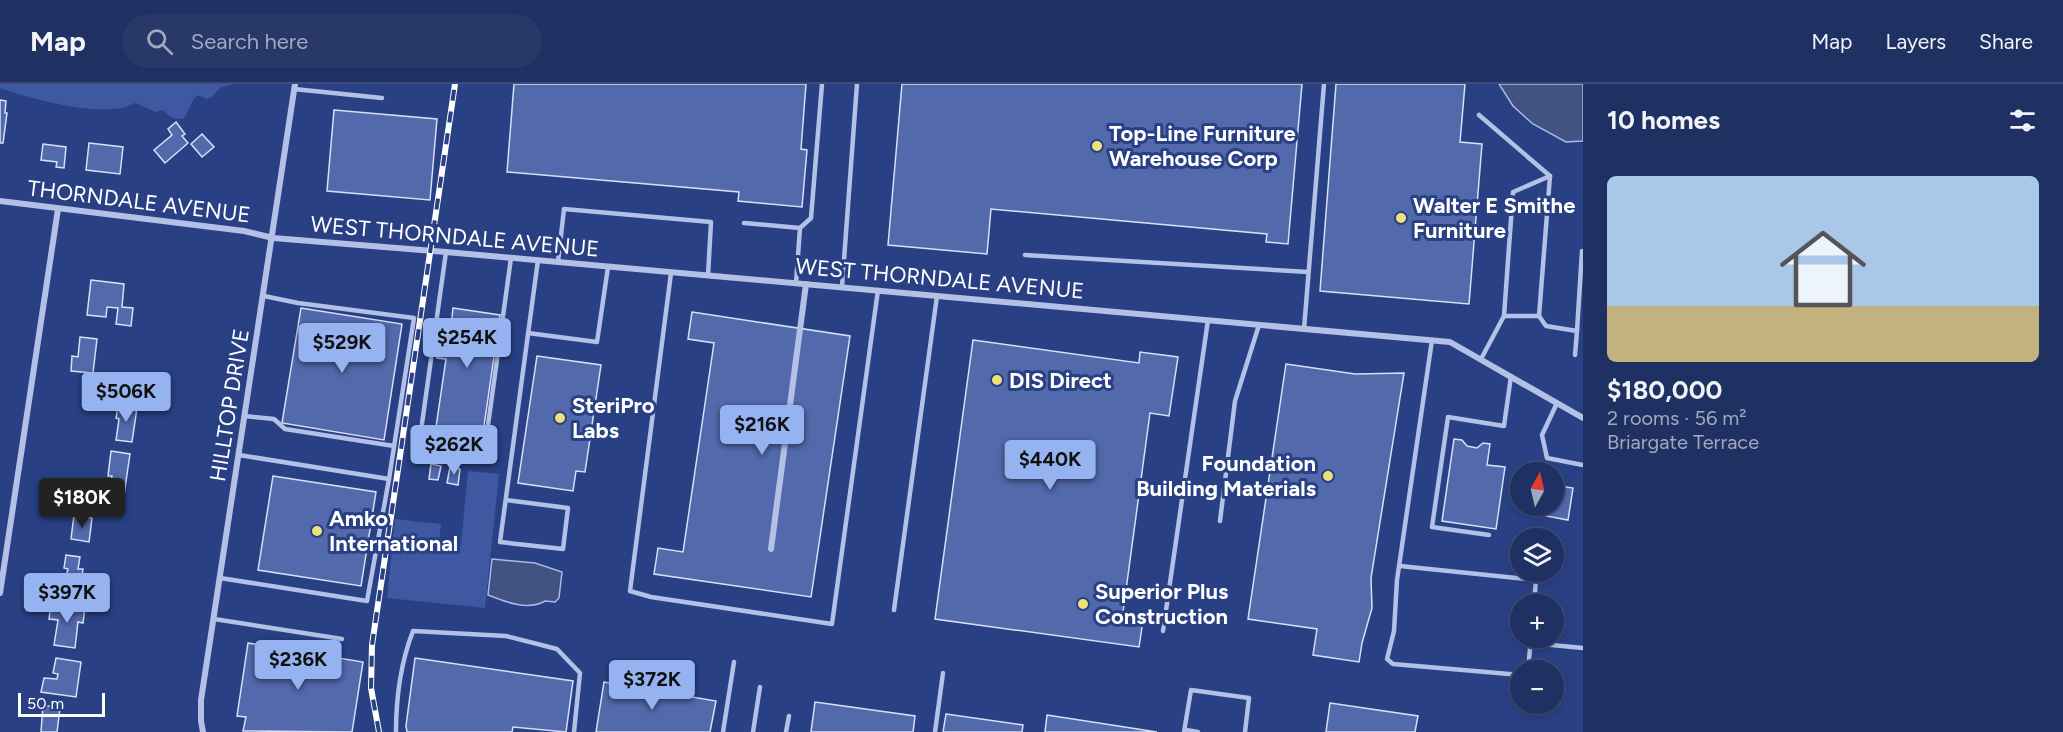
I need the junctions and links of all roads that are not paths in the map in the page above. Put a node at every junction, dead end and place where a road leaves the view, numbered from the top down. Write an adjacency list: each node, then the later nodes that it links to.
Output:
1 (822, 84): 11 (lane)
2 (857, 84): 25 (lane)
3 (1324, 84): 20 (lane)
4 (295, 86): 5 (lane); 12 (street, HILLTOP DRIVE)
5 (382, 98)
6 (1479, 115): 7 (lane)
7 (1550, 176): 29 (lane); 30 (lane)
8 (0, 201): 9 (street, THORNDALE AVENUE)
9 (58, 208): 12 (street, THORNDALE AVENUE); 53 (street)
10 (744, 223): 11 (lane)
11 (800, 228): 23 (lane)
12 (273, 238): 14 (street, WEST THORNDALE AVENUE); 27 (street, HILLTOP DRIVE)
13 (1582, 251): 34 (lane)
14 (446, 252): 16 (street, WEST THORNDALE AVENUE); 16 (lane)
15 (1025, 255): 20 (lane)
16 (511, 258): 17 (street, WEST THORNDALE AVENUE)
17 (538, 260): 18 (street, WEST THORNDALE AVENUE); 35 (lane)
18 (558, 262): 19 (street, WEST THORNDALE AVENUE); 22 (lane)
19 (608, 267): 21 (street, WEST THORNDALE AVENUE); 35 (lane)
20 (1308, 272): 33 (lane)
21 (671, 273): 22 (street, WEST THORNDALE AVENUE); 26 (lane)
22 (708, 276): 23 (street, WEST THORNDALE AVENUE)
23 (796, 283): 24 (street, WEST THORNDALE AVENUE)
24 (806, 284): 25 (street, WEST THORNDALE AVENUE); 50 (street)
25 (842, 287): 26 (street, WEST THORNDALE AVENUE)
26 (878, 290): 28 (street, WEST THORNDALE AVENUE)
27 (264, 296): 41 (street, HILLTOP DRIVE); 43 (lane)
28 (937, 296): 31 (street, WEST THORNDALE AVENUE); 55 (lane)
29 (1504, 316): 30 (lane); 38 (lane)
30 (1539, 316): 34 (lane)
31 (1208, 320): 32 (street, WEST THORNDALE AVENUE); 57 (lane)
32 (1259, 325): 33 (street, WEST THORNDALE AVENUE); 48 (lane)
33 (1304, 329): 36 (street, WEST THORNDALE AVENUE)
34 (1577, 331): 37 (lane)
35 (528, 333): 47 (lane)
36 (1432, 340): 38 (street, WEST THORNDALE AVENUE); 51 (lane)
37 (1575, 355)
38 (1481, 359): 39 (street, WEST THORNDALE AVENUE)
39 (1511, 376): 40 (street, WEST THORNDALE AVENUE); 49 (lane)
40 (1557, 403): 42 (street, WEST THORNDALE AVENUE); 45 (lane)
41 (246, 416): 43 (lane); 44 (street, HILLTOP DRIVE)
42 (1583, 418)
43 (394, 446): 46 (lane)
44 (240, 455): 46 (lane); 52 (street, HILLTOP DRIVE)
45 (1583, 465)
46 (389, 479): 52 (lane)
47 (506, 500): 47 (lane)
48 (1220, 521)
49 (1489, 535)
50 (771, 549)
51 (1400, 566): 54 (lane); 63 (lane)
52 (220, 578): 56 (street, HILLTOP DRIVE)
53 (0, 593)
54 (1535, 594)
55 (894, 610)
56 (214, 619): 58 (lane); 67 (street, HILLTOP DRIVE)
57 (1163, 632)
58 (342, 639)
59 (1564, 645): 60 (lane)
60 (1583, 648)
61 (734, 662): 70 (lane)
62 (943, 673): 73 (lane)
63 (1510, 674)
64 (760, 687): 71 (lane)
65 (789, 716): 72 (lane)
66 (1185, 731): 74 (lane); 75 (lane)
67 (203, 732)
68 (396, 732): 69 (lane)
69 (574, 732)
70 (723, 732)
71 (753, 732)
72 (786, 732)
73 (935, 732)
74 (1198, 732)
75 (1245, 732)

